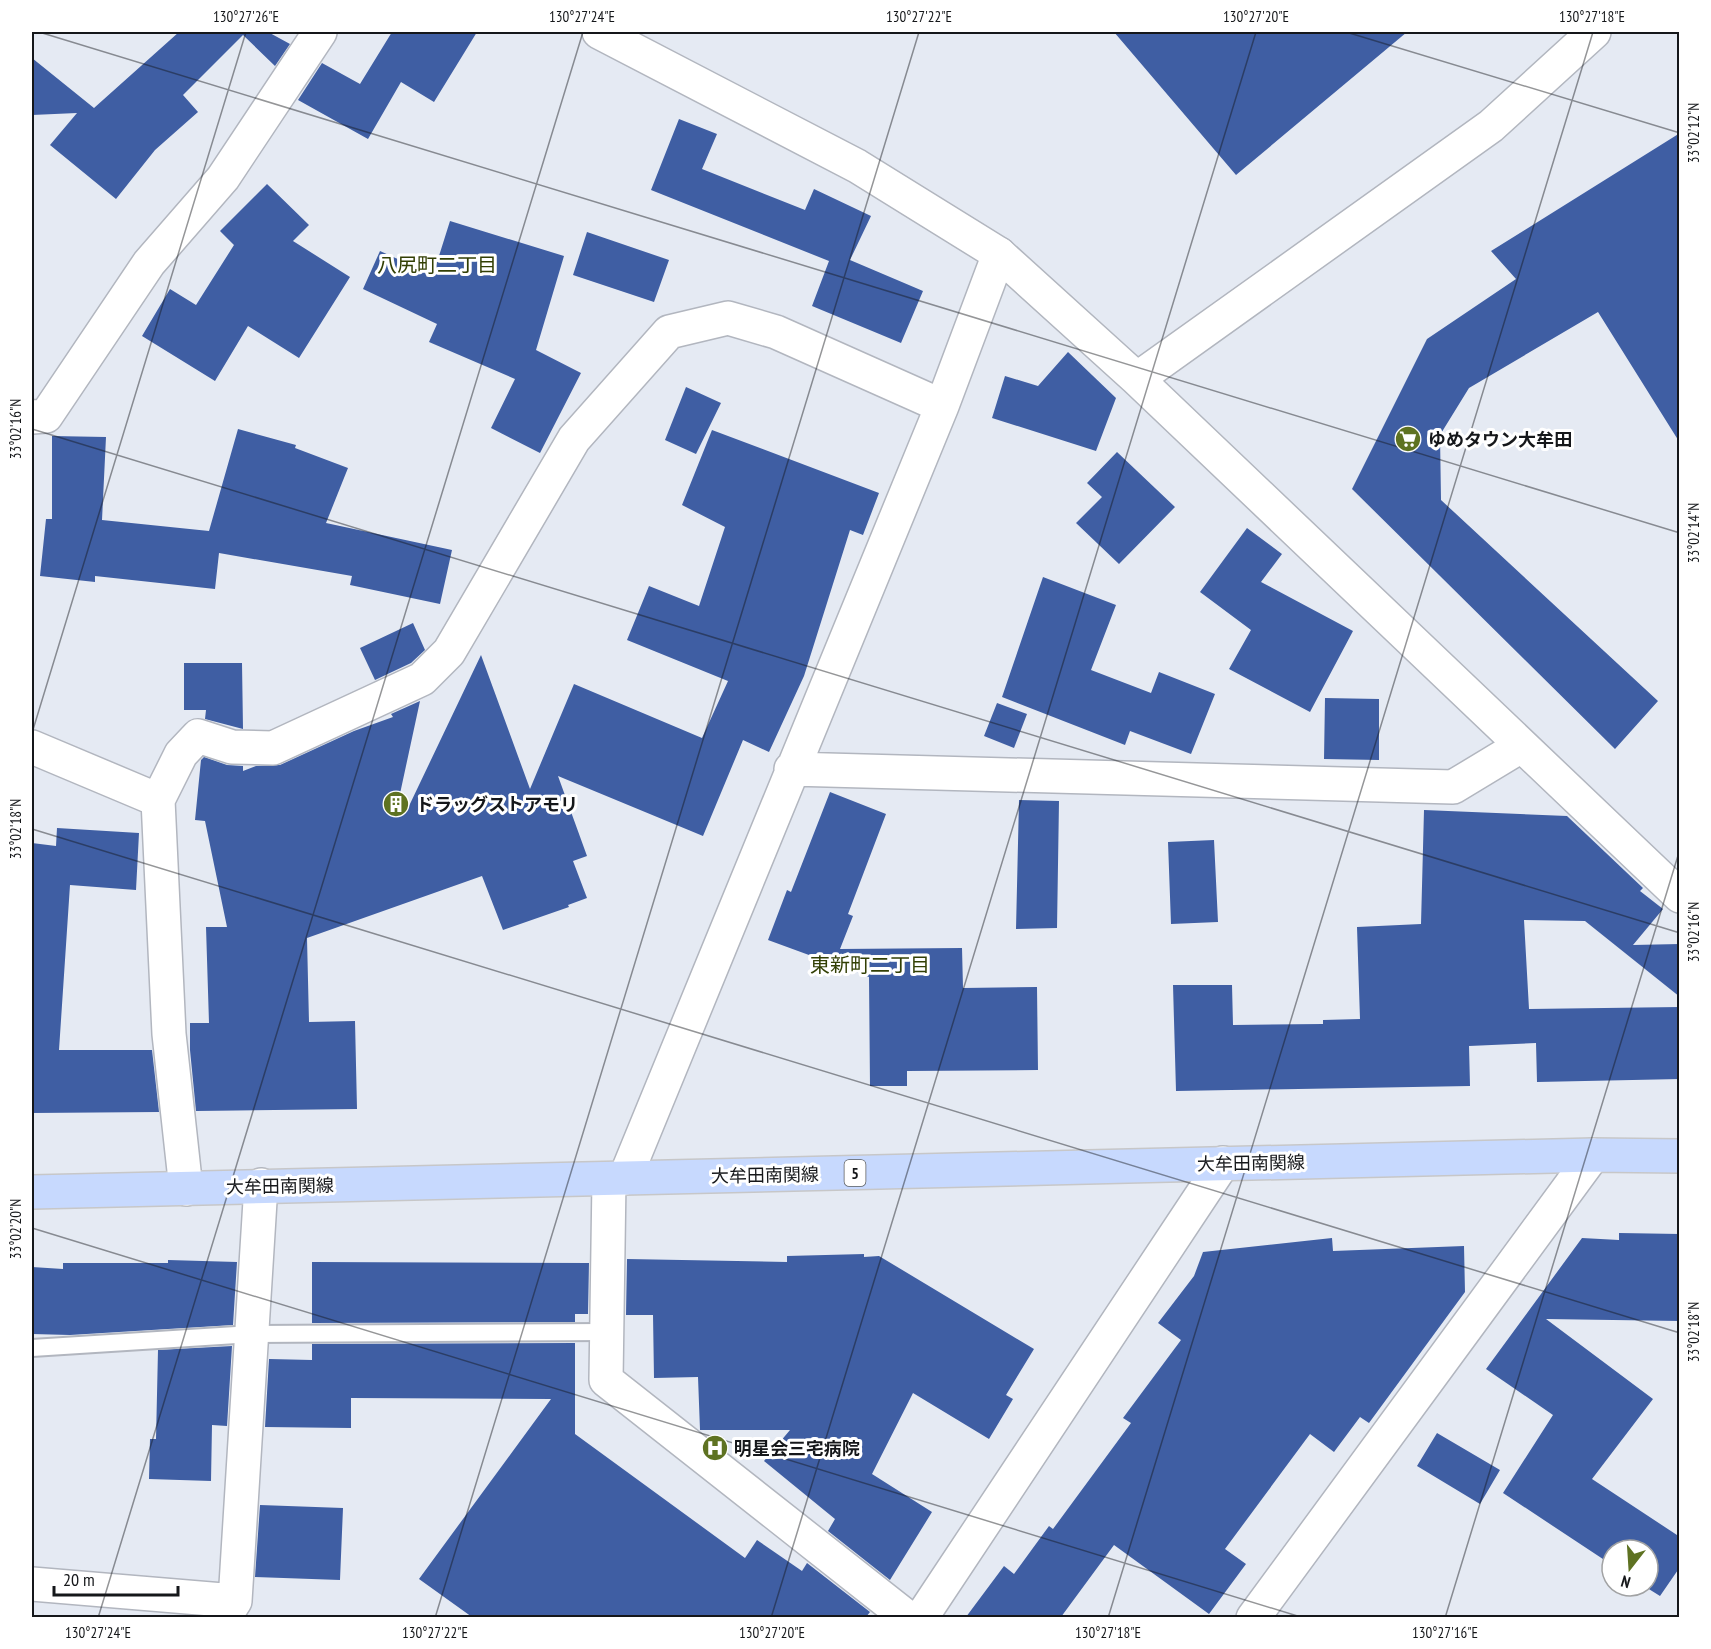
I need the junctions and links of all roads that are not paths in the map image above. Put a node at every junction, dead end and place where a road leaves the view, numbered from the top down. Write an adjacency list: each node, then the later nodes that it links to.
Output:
1 (320, 32): 7 (street)
2 (599, 32): 4 (street)
3 (1594, 32): 5 (street)
4 (999, 254): 5 (street); 6 (street)
5 (1137, 379): 8 (street)
6 (942, 406): 10 (street); 11 (street)
7 (32, 417)
8 (1521, 746): 10 (street); 12 (street)
9 (32, 747): 11 (street)
10 (791, 769): 16 (street)
11 (158, 800): 18 (street)
12 (1680, 896)
13 (1593, 1155): 14 (main road, 大牟田南関線 / 5); 15 (main road, 大牟田南関線 / 5); 27 (street)
14 (1680, 1156)
15 (1223, 1163): 16 (main road, 大牟田南関線 / 5); 26 (street)
16 (617, 1179): 17 (main road, 大牟田南関線 / 5); 20 (street)
17 (261, 1185): 18 (main road, 大牟田南関線 / 5); 21 (street)
18 (186, 1189): 19 (main road, 大牟田南関線 / 5)
19 (32, 1192)
20 (607, 1332): 21 (lane); 25 (street)
21 (252, 1334): 22 (lane); 24 (street)
22 (32, 1348)
23 (32, 1584): 24 (street)
24 (230, 1609)
25 (908, 1617)
26 (921, 1617)
27 (1253, 1617)

